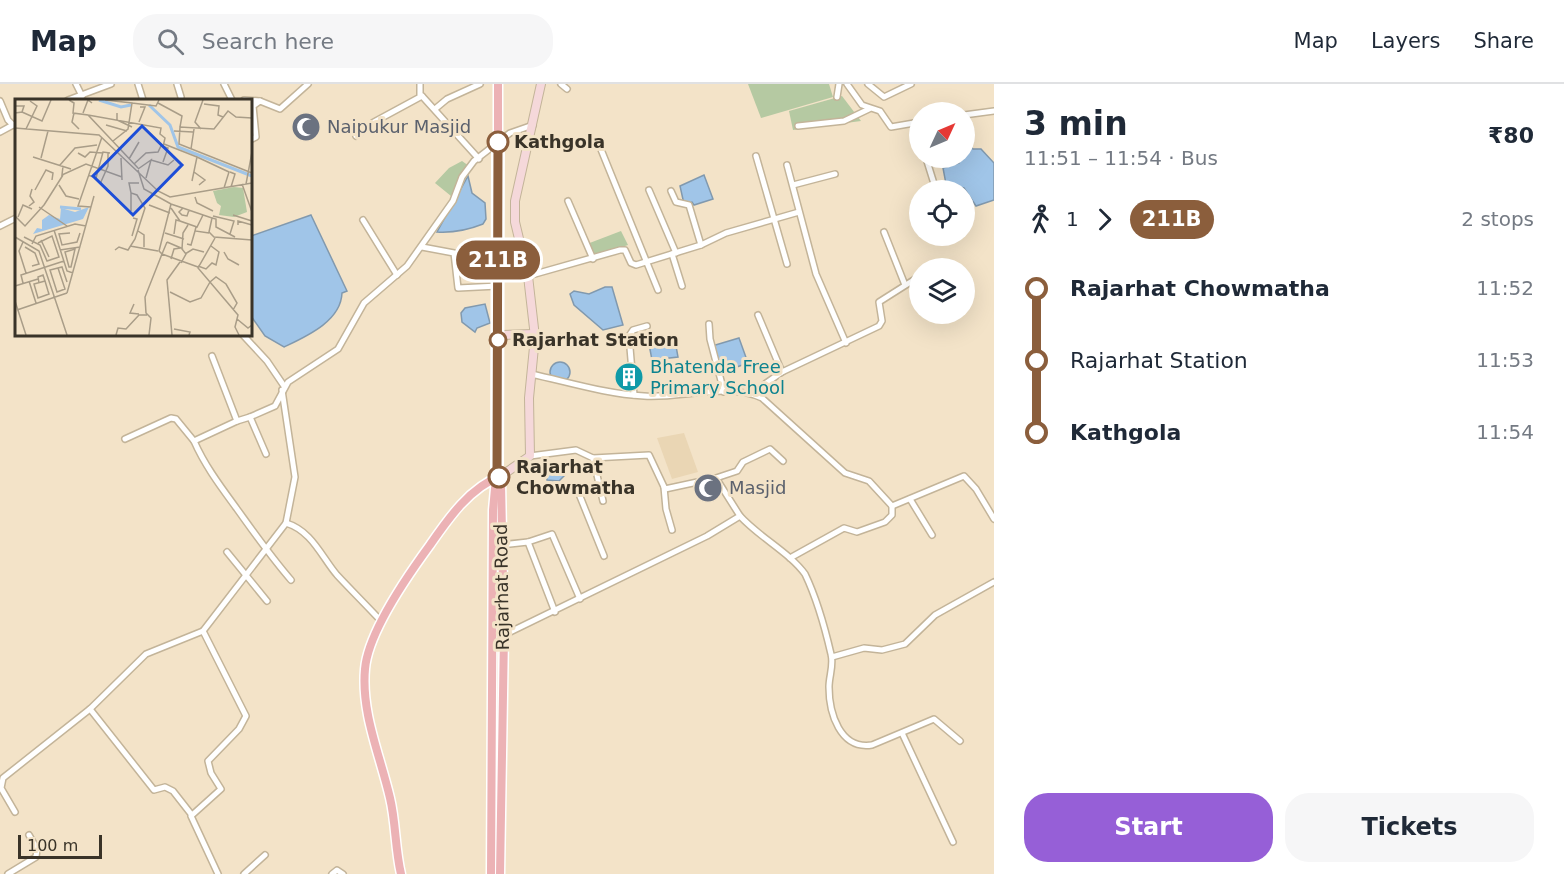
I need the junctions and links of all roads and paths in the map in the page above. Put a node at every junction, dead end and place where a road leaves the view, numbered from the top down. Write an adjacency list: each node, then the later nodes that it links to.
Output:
1 (76, 84): 17 (street)
2 (138, 84): 22 (street)
3 (177, 84): 19 (street)
4 (224, 84): 23 (street)
5 (308, 84): 26 (street)
6 (420, 84): 18 (street)
7 (480, 84): 27 (street)
8 (501, 84): 38 (main road)
9 (541, 84): 33 (street)
10 (561, 84): 16 (street)
11 (839, 84): 20 (street)
12 (847, 84): 28 (street)
13 (868, 84): 14 (street)
14 (911, 84)
15 (108, 85): 17 (street)
16 (567, 89)
17 (82, 96): 21 (street)
18 (422, 96): 27 (street); 36 (street)
19 (181, 97)
20 (837, 97)
21 (72, 99)
22 (143, 99)
23 (232, 99)
24 (252, 100): 26 (street)
25 (0, 101): 31 (street)
26 (260, 101): 37 (street)
27 (435, 109): 41 (street)
28 (869, 109): 32 (street); 34 (street)
29 (994, 111): 30 (street)
30 (975, 114)
31 (15, 124): 35 (street)
32 (909, 124)
33 (533, 125): 38 (street); 61 (street)
34 (798, 126)
35 (0, 132)
36 (356, 136)
37 (252, 139)
38 (501, 139): 41 (street); 64 (main road); 71 (main road)
39 (600, 147): 58 (street)
40 (756, 156): 50 (street)
41 (479, 159): 55 (street)
42 (787, 165): 44 (street)
43 (835, 174): 44 (street)
44 (793, 185): 48 (street)
45 (648, 190): 56 (street)
46 (671, 191): 54 (street)
47 (568, 201): 57 (street)
48 (799, 212): 50 (street); 73 (street)
49 (15, 218): 52 (street)
50 (774, 219): 54 (street); 59 (street)
51 (363, 220): 60 (street)
52 (0, 226)
53 (884, 232): 63 (street)
54 (701, 245): 56 (street)
55 (422, 247): 60 (street); 64 (street)
56 (674, 254): 58 (street); 65 (street)
57 (593, 259): 58 (street); 61 (street)
58 (647, 262): 66 (street)
59 (787, 264)
60 (397, 275): 77 (street)
61 (528, 276): 70 (street)
62 (909, 283): 63 (street)
63 (905, 285): 73 (street)
64 (498, 286): 89 (main road)
65 (682, 286)
66 (658, 290)
67 (759, 315): 75 (street)
68 (709, 324): 78 (street)
69 (647, 326): 80 (street)
70 (534, 334): 71 (street); 76 (street)
71 (502, 335): 89 (main road)
72 (244, 336): 77 (street)
73 (846, 343): 75 (street)
74 (212, 356): 82 (street)
75 (782, 372): 79 (street)
76 (531, 374): 80 (street); 86 (street)
77 (283, 387): 81 (street); 100 (street)
78 (724, 392): 79 (street); 80 (street)
79 (752, 393): 96 (street)
80 (634, 395)
81 (250, 417): 82 (street); 85 (street)
82 (237, 421): 84 (street)
83 (125, 439): 84 (street)
84 (194, 441): 105 (street)
85 (266, 454)
86 (530, 456): 87 (street); 89 (street)
87 (592, 458): 91 (street); 92 (street)
88 (783, 461): 90 (street)
89 (499, 477): 104 (main road); 115 (main road)
90 (716, 478): 92 (street); 98 (street)
91 (598, 484): 94 (street); 107 (street)
92 (664, 487): 101 (street)
93 (910, 499): 96 (street); 97 (street); 102 (street)
94 (603, 501)
95 (994, 505): 97 (street)
96 (892, 506): 108 (street)
97 (987, 508): 99 (street)
98 (740, 516): 108 (street); 112 (street)
99 (994, 519)
100 (286, 523): 105 (street); 115 (street)
101 (672, 530)
102 (932, 535)
103 (528, 542): 104 (street); 112 (street); 114 (street)
104 (498, 546): 117 (main road, Rajarhat Road); 133 (main road)
105 (264, 550): 109 (street); 110 (street)
106 (227, 552): 109 (street)
107 (604, 556)
108 (790, 558): 118 (street)
109 (246, 576): 113 (street); 116 (street)
110 (291, 580)
111 (994, 582): 118 (street)
112 (580, 600): 114 (street)
113 (267, 601)
114 (555, 612): 117 (street)
115 (382, 622): 132 (main road)
116 (203, 632): 119 (street); 123 (street)
117 (504, 635): 134 (main road, Rajarhat Road)
118 (832, 657): 120 (street)
119 (90, 709): 122 (street); 123 (street)
120 (902, 733): 121 (street); 125 (street)
121 (960, 741)
122 (15, 812)
123 (191, 813): 128 (street)
124 (29, 835): 127 (street)
125 (953, 842)
126 (265, 855): 129 (street)
127 (8, 874)
128 (218, 874)
129 (244, 874)
130 (332, 874): 131 (street)
131 (343, 874)
132 (401, 874)
133 (491, 874)
134 (500, 874)

